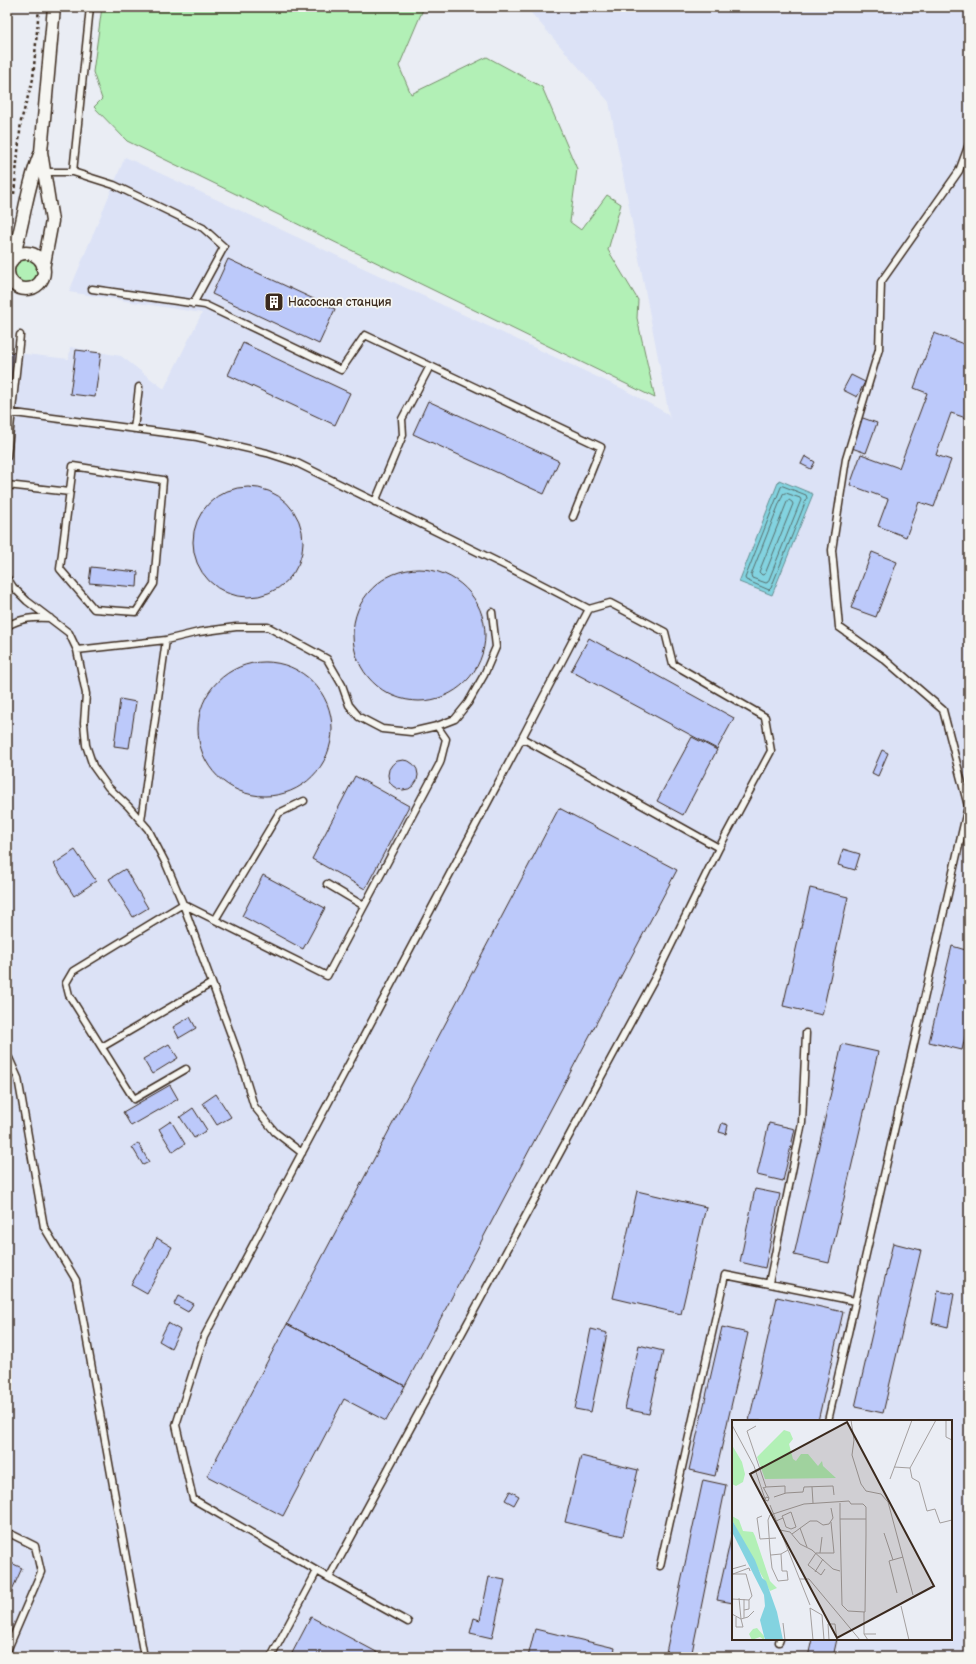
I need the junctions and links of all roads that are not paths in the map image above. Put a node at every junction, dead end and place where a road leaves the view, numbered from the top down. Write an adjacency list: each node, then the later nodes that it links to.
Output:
1 (54, 7): 4 (street)
2 (90, 7): 6 (lane)
3 (969, 144): 45 (lane)
4 (41, 152): 5 (street); 7 (street)
5 (44, 172): 6 (lane); 8 (street)
6 (73, 172): 11 (lane)
7 (12, 260): 8 (street); 9 (street)
8 (43, 269): 9 (street)
9 (8, 276)
10 (92, 290): 11 (lane)
11 (193, 304): 13 (lane)
12 (20, 334): 15 (lane)
13 (430, 366): 20 (lane); 21 (lane)
14 (140, 387): 16 (lane)
15 (9, 412): 16 (lane); 17 (lane)
16 (134, 428): 20 (lane)
17 (7, 457)
18 (7, 485): 19 (lane)
19 (70, 492): 19 (lane)
20 (375, 502): 23 (lane)
21 (573, 517)
22 (7, 578): 25 (lane)
23 (589, 609): 30 (lane); 33 (lane)
24 (492, 612): 29 (lane)
25 (50, 618): 26 (lane); 28 (lane)
26 (7, 626)
27 (166, 640): 28 (lane); 29 (lane); 32 (lane)
28 (78, 650): 32 (lane)
29 (437, 726): 36 (lane)
30 (522, 738): 33 (lane); 43 (lane)
31 (304, 801): 37 (lane)
32 (141, 821): 35 (lane)
33 (719, 848): 50 (lane)
34 (327, 884): 36 (lane)
35 (183, 904): 37 (lane); 38 (lane); 40 (lane)
36 (364, 906): 37 (lane)
37 (215, 920)
38 (212, 983): 40 (lane); 43 (lane)
39 (806, 1033): 44 (lane)
40 (102, 1047): 42 (lane)
41 (7, 1057): 53 (lane)
42 (186, 1069)
43 (302, 1153): 49 (lane)
44 (769, 1283): 45 (lane); 48 (lane)
45 (855, 1301): 46 (lane)
46 (828, 1420)
47 (7, 1532): 52 (lane)
48 (660, 1566)
49 (317, 1571): 50 (lane); 54 (lane)
50 (329, 1578): 51 (lane)
51 (408, 1622)
52 (7, 1651)
53 (144, 1657)
54 (271, 1657)

